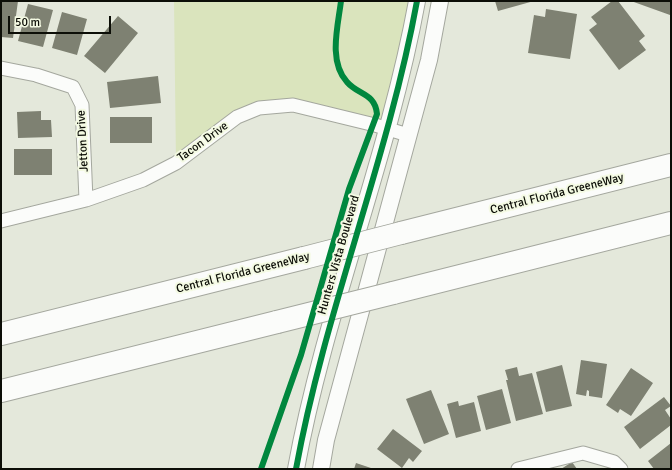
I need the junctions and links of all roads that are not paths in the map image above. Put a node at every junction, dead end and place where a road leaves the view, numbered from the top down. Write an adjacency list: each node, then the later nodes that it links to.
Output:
1 (417, 1): 4 (street, Hunters Vista Boulevard)
2 (440, 1): 5 (street)
3 (1, 68): 7 (street, Jetton Drive)
4 (387, 128): 5 (street, Tacon Drive); 7 (street, Tacon Drive); 12 (street, Hunters Vista Boulevard)
5 (408, 135): 13 (street)
6 (671, 165): 10 (highway, Central Florida GreeneWay, bridge)
7 (86, 200): 8 (street, Tacon Drive)
8 (1, 221)
9 (671, 223): 11 (highway, bridge)
10 (1, 334)
11 (1, 392)
12 (296, 469)
13 (321, 469)
14 (518, 469): 15 (street)
15 (621, 469)

